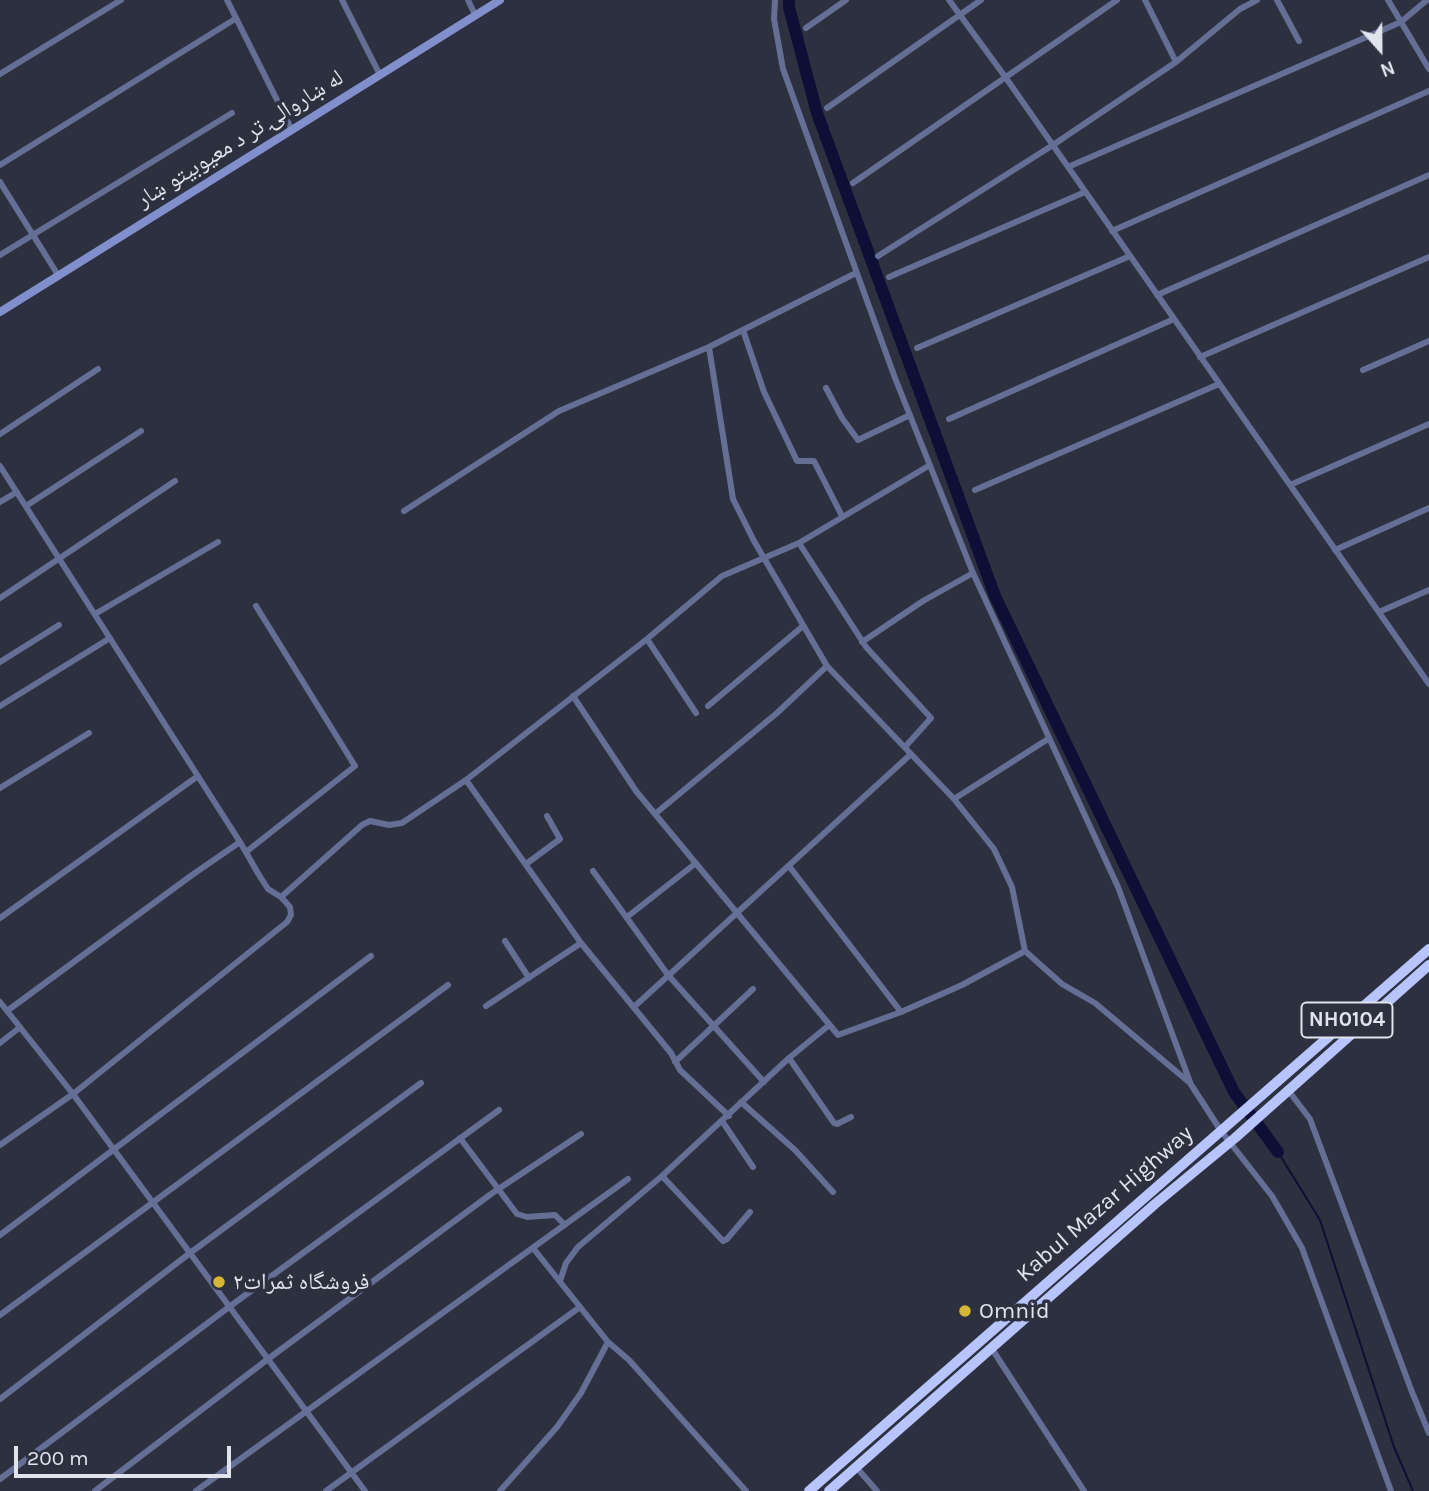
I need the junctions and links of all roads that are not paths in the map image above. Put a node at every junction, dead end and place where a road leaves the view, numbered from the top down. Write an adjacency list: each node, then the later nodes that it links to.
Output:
1 (121, 0): 26 (street)
2 (227, 0): 20 (street)
3 (342, 0): 27 (street)
4 (468, 0): 18 (street)
5 (500, 0): 18 (street, له ښاروالۍ تر د معیوبیتو ښار)
6 (775, 0): 46 (street)
7 (846, 0): 22 (street)
8 (949, 0): 19 (street)
9 (981, 0): 19 (street)
10 (1117, 0): 28 (street)
11 (1145, 0): 24 (street)
12 (1237, 0): 17 (street)
13 (1257, 0): 17 (street)
14 (1277, 0): 23 (street)
15 (1388, 0): 21 (street)
16 (1427, 0): 21 (street)
17 (1240, 9): 24 (street)
18 (475, 15): 27 (street, له ښاروالۍ تر د معیوبیتو ښار)
19 (959, 16): 28 (street); 30 (street)
20 (235, 19): 32 (street); 34 (street)
21 (1401, 22): 25 (street); 35 (street)
22 (806, 28)
23 (1299, 41)
24 (1176, 62): 33 (street)
25 (1429, 69)
26 (0, 74)
27 (380, 75): 32 (street, له ښاروالۍ تر د معیوبیتو ښار)
28 (1006, 78): 33 (street); 38 (street)
29 (1429, 91): 40 (street)
30 (827, 108)
31 (232, 113): 41 (street)
32 (292, 130): 47 (street, له ښاروالۍ تر د معیوبیتو ښار)
33 (1052, 145): 35 (street); 43 (street)
34 (0, 165)
35 (1068, 167): 39 (street)
36 (1429, 175): 49 (street)
37 (0, 182): 41 (street)
38 (853, 183)
39 (1085, 192): 40 (street); 48 (street)
40 (1112, 231): 44 (street)
41 (33, 234): 42 (street); 47 (street)
42 (0, 255)
43 (878, 256)
44 (1130, 256): 49 (street); 55 (street)
45 (1429, 257): 56 (street)
46 (856, 273): 52 (street); 61 (street)
47 (58, 275): 50 (street, له ښاروالۍ تر د معیوبیتو ښار)
48 (889, 277)
49 (1157, 295): 51 (street)
50 (0, 312)
51 (1174, 319): 56 (street); 62 (street)
52 (743, 330): 54 (street); 76 (street)
53 (1429, 341): 58 (street)
54 (709, 347): 75 (street); 80 (street)
55 (917, 348)
56 (1200, 357): 59 (street)
57 (98, 369): 65 (street)
58 (1363, 370)
59 (1219, 384): 69 (street); 70 (street)
60 (827, 388): 61 (street)
61 (909, 415): 66 (street)
62 (949, 419)
63 (1429, 424): 69 (street)
64 (141, 432): 73 (street)
65 (0, 434)
66 (930, 465): 76 (street); 82 (street)
67 (0, 466): 71 (street)
68 (175, 481): 81 (street)
69 (1290, 485): 79 (street)
70 (975, 490)
71 (17, 492): 72 (street); 73 (street)
72 (0, 502)
73 (26, 506): 81 (street)
74 (1429, 508): 79 (street)
75 (404, 511)
76 (842, 516): 78 (street)
77 (218, 542): 87 (street)
78 (799, 543): 80 (street); 92 (street)
79 (1335, 550): 86 (street)
80 (764, 558): 89 (street); 91 (street)
81 (60, 560): 84 (street); 87 (street)
82 (972, 573): 92 (street); 102 (street)
83 (1429, 590): 86 (street)
84 (0, 598)
85 (256, 606): 112 (street)
86 (1379, 612): 95 (street)
87 (95, 614): 90 (street)
88 (59, 625): 93 (street)
89 (803, 626): 94 (street); 99 (street)
90 (110, 638): 98 (street); 105 (street)
91 (647, 639): 97 (street); 100 (street)
92 (862, 642): 103 (street)
93 (0, 662)
94 (827, 666): 103 (street); 109 (street)
95 (1426, 675): 96 (street)
96 (1429, 684)
97 (573, 696): 106 (street); 109 (street)
98 (0, 706)
99 (708, 706)
100 (696, 713)
101 (89, 733): 107 (street)
102 (1048, 739): 108 (street); 144 (street)
103 (905, 747): 104 (street)
104 (911, 754): 108 (street); 115 (street)
105 (198, 776): 111 (street); 120 (street)
106 (466, 780): 114 (street); 117 (street)
107 (0, 788)
108 (954, 799): 124 (street)
109 (655, 814): 113 (street)
110 (547, 817): 114 (street)
111 (240, 842): 112 (street); 134 (street)
112 (246, 852): 117 (street)
113 (696, 863): 118 (street); 119 (street)
114 (526, 864): 122 (street)
115 (789, 866): 118 (street); 135 (street)
116 (593, 872): 119 (street)
117 (281, 897): 146 (street)
118 (738, 913): 127 (street); 137 (street)
119 (626, 917): 127 (street)
120 (0, 918)
121 (505, 941): 128 (street)
122 (581, 943): 128 (street); 133 (street)
123 (1429, 949): 152 (highway, Kabul Mazar Highway / NH0104)
124 (1025, 951): 135 (street); 144 (street)
125 (371, 956): 157 (street)
126 (1429, 965): 145 (highway, Kabul Mazar Highway / NH0104)
127 (668, 975): 133 (street); 136 (street)
128 (529, 978): 132 (street)
129 (448, 985): 163 (street)
130 (753, 989): 136 (street)
131 (0, 1002): 134 (street)
132 (486, 1006)
133 (635, 1006): 141 (street)
134 (7, 1011): 138 (street)
135 (901, 1012): 137 (street)
136 (713, 1026): 141 (street); 142 (street)
137 (828, 1026): 140 (street)
138 (19, 1028): 139 (street); 146 (street)
139 (0, 1043)
140 (789, 1058): 142 (street); 150 (street)
141 (675, 1062): 149 (street)
142 (764, 1082): 147 (street)
143 (421, 1083): 168 (street)
144 (1190, 1083): 152 (street)
145 (1288, 1090): 155 (highway, Kabul Mazar Highway / NH0104); 178 (street)
146 (73, 1094): 156 (street); 157 (street)
147 (741, 1102): 149 (street); 162 (street)
148 (499, 1110): 154 (street)
149 (729, 1116): 151 (street)
150 (851, 1117)
151 (722, 1121): 158 (street); 159 (street)
152 (1223, 1129): 155 (street); 188 (highway, Kabul Mazar Highway / NH0104)
153 (581, 1134): 161 (street)
154 (460, 1139): 161 (street); 170 (street)
155 (1233, 1140): 174 (highway, Kabul Mazar Highway / NH0104); 192 (street)
156 (0, 1145)
157 (114, 1149): 163 (street); 166 (street)
158 (753, 1167)
159 (662, 1176): 164 (street); 169 (street)
160 (628, 1179): 165 (street)
161 (498, 1190): 165 (street); 175 (street)
162 (833, 1192)
163 (152, 1201): 168 (street); 172 (street)
164 (750, 1212)
165 (565, 1225): 167 (street)
166 (0, 1235)
167 (533, 1248): 169 (street); 177 (street)
168 (190, 1253): 170 (street); 176 (street)
169 (560, 1281): 171 (street)
170 (229, 1307): 175 (street); 181 (street)
171 (580, 1307): 173 (street); 180 (street)
172 (0, 1315)
173 (607, 1342): 186 (street); 187 (street)
174 (992, 1349): 179 (highway, Kabul Mazar Highway / NH0104); 191 (street)
175 (268, 1359): 177 (street); 182 (street)
176 (0, 1399)
177 (306, 1412): 180 (street); 183 (street)
178 (1429, 1433)
179 (856, 1468): 189 (highway, Kabul Mazar Highway / NH0104); 190 (street)
180 (351, 1473): 184 (street); 185 (street)
181 (0, 1479)
182 (95, 1491)
183 (196, 1491)
184 (326, 1491)
185 (365, 1491)
186 (500, 1491)
187 (746, 1491)
188 (809, 1491)
189 (829, 1491)
190 (877, 1491)
191 (1084, 1491)
192 (1391, 1491)

